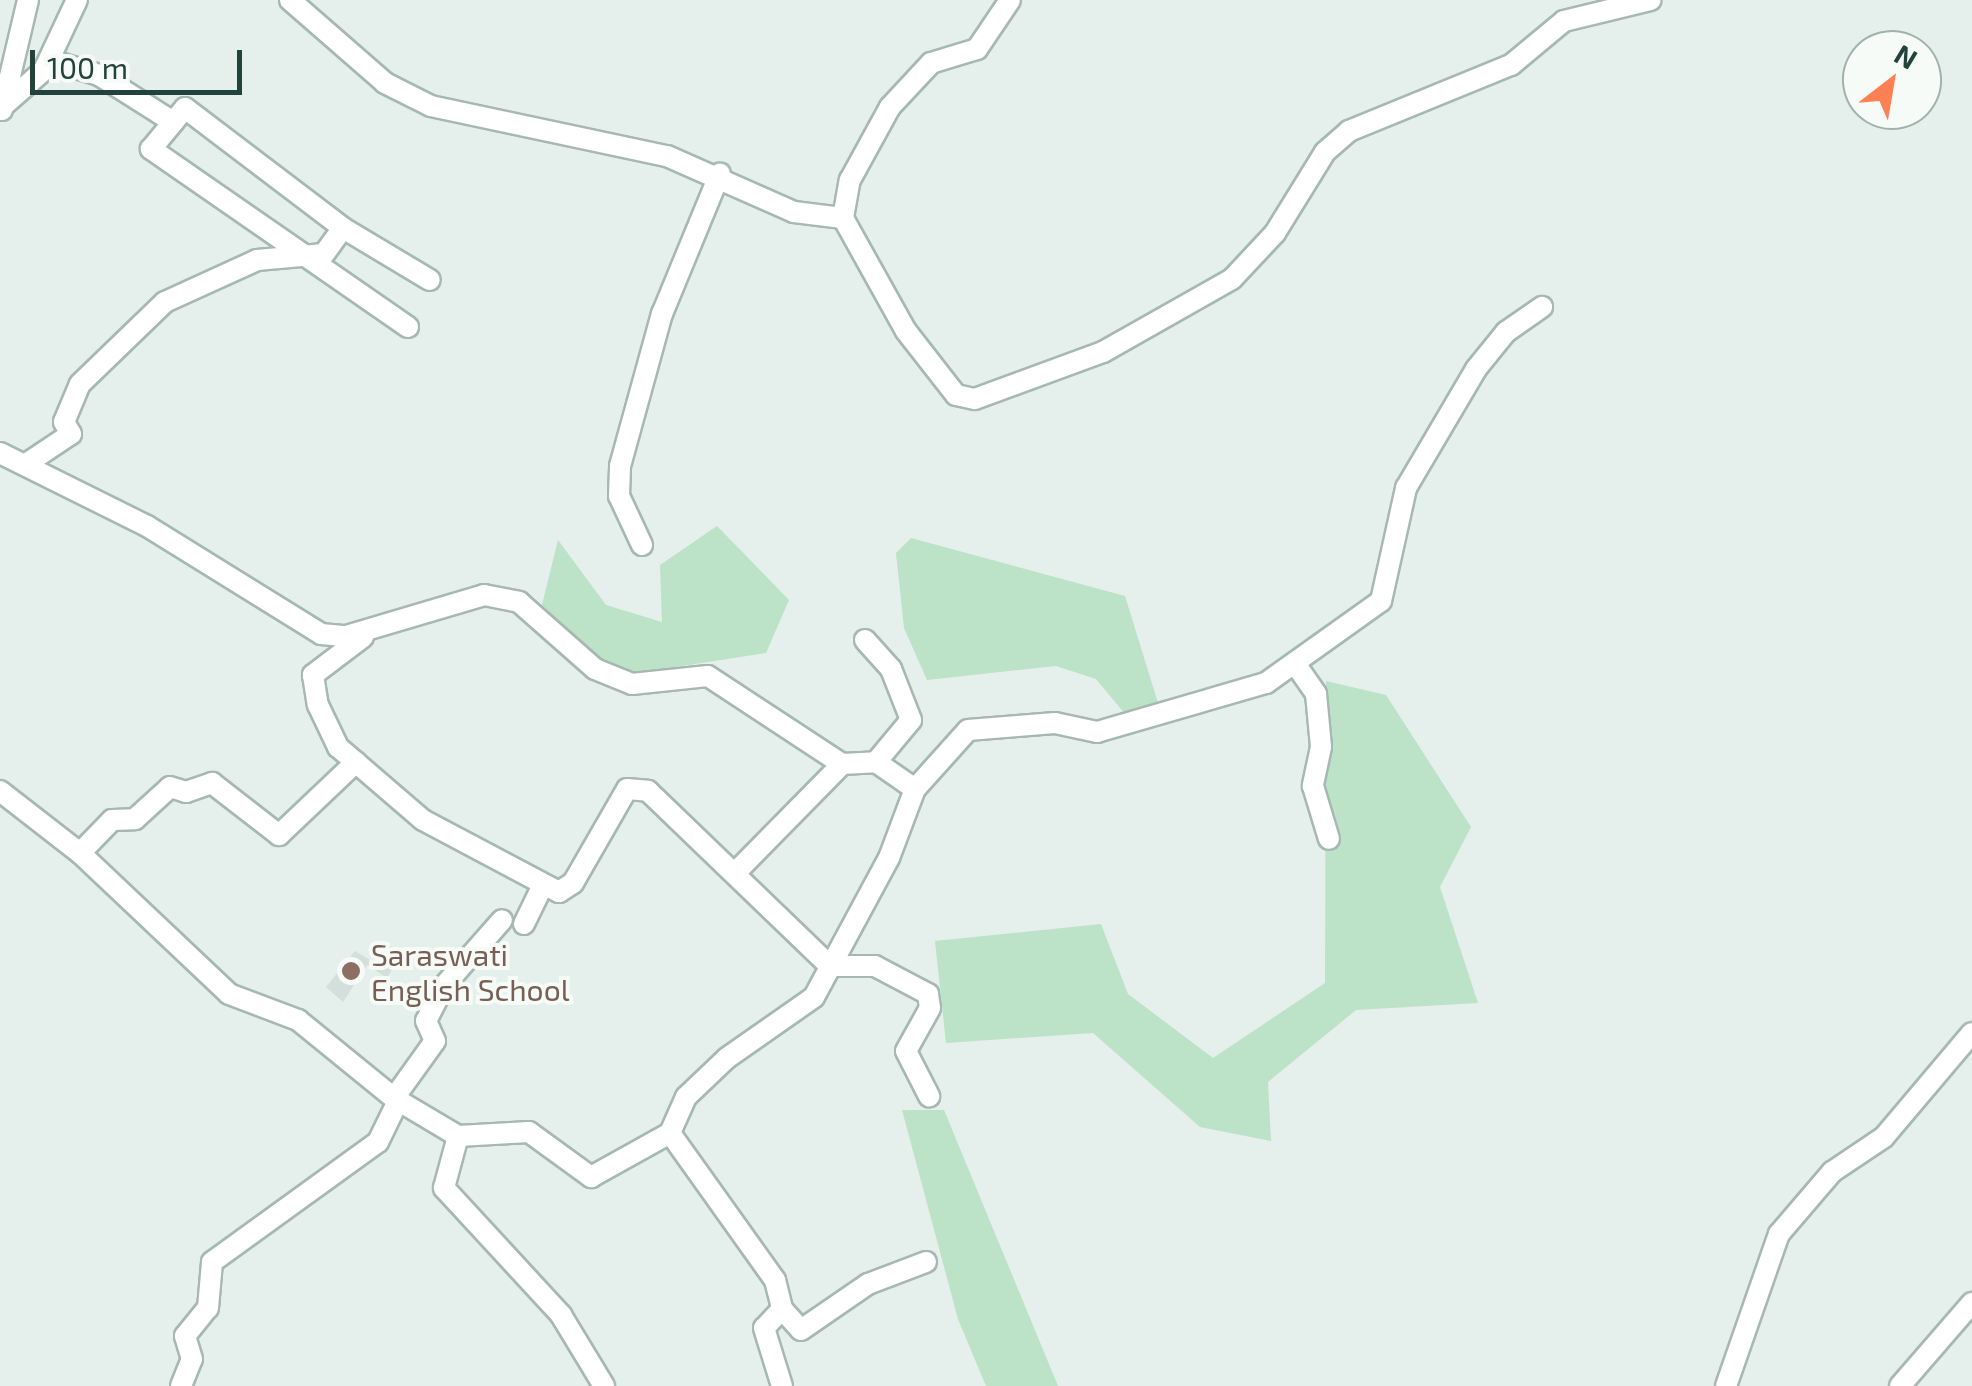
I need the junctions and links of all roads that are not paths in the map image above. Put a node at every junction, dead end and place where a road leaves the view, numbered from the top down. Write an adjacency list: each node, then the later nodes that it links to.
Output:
1 (28, 0): 7 (street)
2 (77, 0): 6 (street)
3 (290, 0): 9 (street)
4 (1010, 0): 10 (street)
5 (1651, 0): 10 (street)
6 (50, 60): 7 (street); 8 (street)
7 (2, 111)
8 (173, 122): 11 (street); 12 (street)
9 (720, 173): 10 (street); 18 (street)
10 (844, 218)
11 (343, 228): 12 (street); 13 (street)
12 (297, 255): 15 (street); 17 (street)
13 (430, 280)
14 (1542, 307): 21 (street)
15 (408, 327)
16 (0, 454): 17 (street)
17 (26, 464): 19 (street)
18 (642, 545)
19 (365, 630): 22 (street); 24 (street)
20 (865, 640): 23 (street)
21 (1296, 664): 25 (street); 27 (street)
22 (356, 762): 28 (street); 30 (street)
23 (876, 762): 24 (street); 25 (street)
24 (842, 764): 29 (street)
25 (915, 789): 33 (street)
26 (0, 791): 28 (street)
27 (1329, 839)
28 (80, 853): 36 (street)
29 (736, 872): 30 (street); 33 (street)
30 (542, 887): 32 (street)
31 (502, 920): 36 (street)
32 (524, 924)
33 (830, 966): 35 (street); 37 (street)
34 (1972, 1033): 45 (street)
35 (929, 1096)
36 (396, 1100): 38 (street); 42 (street)
37 (670, 1133): 38 (street); 41 (street)
38 (458, 1136): 43 (street)
39 (926, 1262): 41 (street)
40 (1972, 1303): 46 (street)
41 (782, 1309): 44 (street)
42 (182, 1386)
43 (604, 1386)
44 (782, 1386)
45 (1726, 1386)
46 (1900, 1386)

